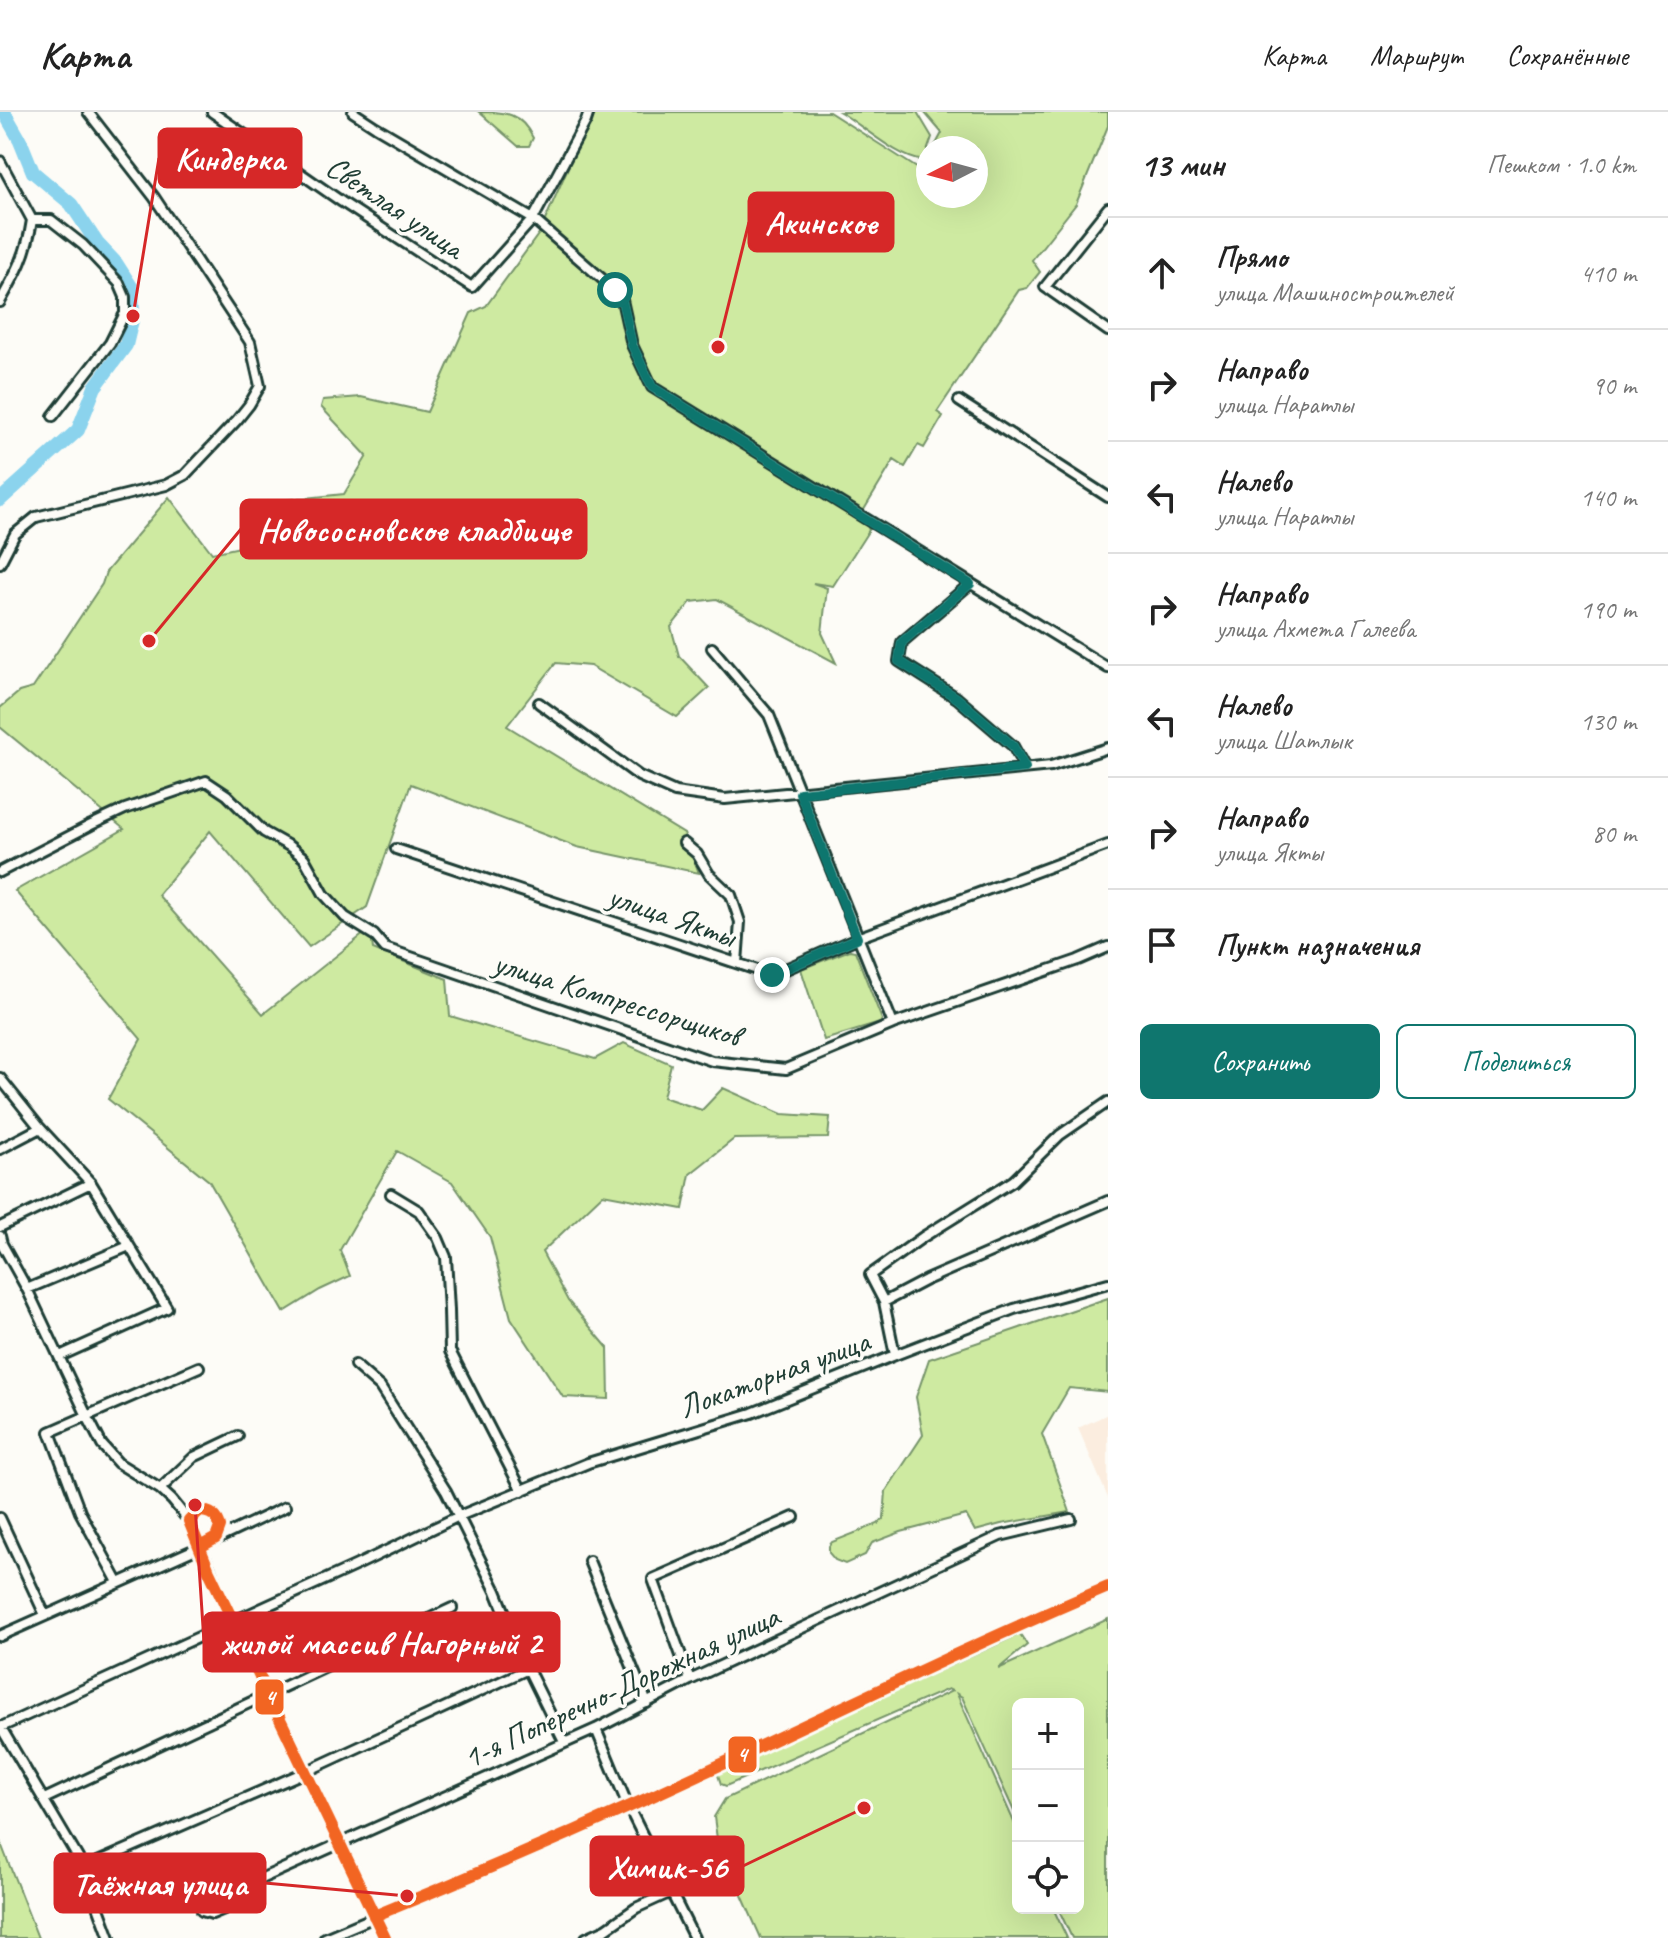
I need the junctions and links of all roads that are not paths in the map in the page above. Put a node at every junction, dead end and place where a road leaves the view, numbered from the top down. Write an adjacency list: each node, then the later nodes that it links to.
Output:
1 (88, 112): 14 (street)
2 (212, 112): 7 (street, Светлая улица)
3 (353, 112): 7 (street)
4 (589, 112): 7 (street)
5 (0, 161): 8 (street)
6 (1108, 208): 10 (street)
7 (533, 219): 15 (street)
8 (32, 220): 9 (street); 12 (street)
9 (0, 302)
10 (1108, 331)
11 (959, 401): 13 (street)
12 (53, 416)
13 (1108, 497)
14 (0, 563)
15 (970, 584): 17 (street); 20 (street)
16 (712, 648): 21 (street)
17 (1108, 668)
18 (539, 703): 21 (street)
19 (1108, 748): 20 (street)
20 (1025, 768): 21 (street)
21 (800, 793): 26 (street)
22 (684, 843): 28 (street)
23 (1108, 845): 26 (street, улица Якты)
24 (396, 849): 28 (street, улица Якты)
25 (0, 872): 29 (street, улица Компрессорщиков)
26 (857, 938): 28 (street, улица Якты); 29 (street)
27 (1108, 947): 29 (street, улица Компрессорщиков)
28 (737, 963)
29 (893, 1024)
30 (0, 1078): 32 (street)
31 (1108, 1102): 42 (street)
32 (40, 1128): 33 (street); 34 (street)
33 (0, 1149)
34 (91, 1183): 37 (street); 39 (street)
35 (391, 1194): 50 (street)
36 (1108, 1201): 42 (street)
37 (0, 1227)
38 (1, 1241): 41 (street)
39 (129, 1246): 41 (street); 44 (street)
40 (1108, 1283): 43 (street, Локаторная улица)
41 (27, 1289): 44 (street)
42 (884, 1302): 43 (street)
43 (895, 1355): 50 (street, Локаторная улица)
44 (60, 1356): 47 (street)
45 (355, 1365): 52 (street)
46 (199, 1367): 47 (street)
47 (87, 1416): 49 (street); 58 (street)
48 (238, 1436): 49 (street)
49 (160, 1489): 56 (street)
50 (522, 1491): 52 (street, Локаторная улица)
51 (285, 1507): 56 (street)
52 (459, 1516): 62 (street, Локаторная улица); 64 (street)
53 (794, 1517): 65 (street)
54 (0, 1518): 61 (street)
55 (1071, 1519): 65 (street, 1-я Поперечно-Дорожная улица)
56 (200, 1547): 58 (street); 62 (street)
57 (589, 1561): 67 (street)
58 (118, 1582): 61 (street)
59 (1108, 1587): 73 (street)
60 (452, 1608): 66 (street)
61 (45, 1615): 63 (street)
62 (233, 1621): 66 (street); 68 (street, Локаторная улица)
63 (0, 1636)
64 (528, 1669): 70 (street); 71 (street)
65 (690, 1680): 67 (street, 1-я Поперечно-Дорожная улица)
66 (268, 1693): 71 (street); 72 (street)
67 (647, 1703): 69 (street, 1-я Поперечно-Дорожная улица)
68 (0, 1726): 72 (street)
69 (596, 1729): 70 (street, 1-я Поперечно-Дорожная улица); 73 (street)
70 (564, 1742): 74 (street, 1-я Поперечно-Дорожная улица)
71 (305, 1772): 74 (street); 75 (street)
72 (44, 1799): 75 (street)
73 (628, 1806): 76 (street); 78 (street)
74 (340, 1844): 77 (street, 1-я Поперечно-Дорожная улица); 78 (street)
75 (84, 1868): 80 (street)
76 (671, 1892): 79 (street); 84 (street)
77 (202, 1911)
78 (374, 1916): 81 (street); 82 (street)
79 (607, 1934): 83 (street)
80 (110, 1938)
81 (325, 1938)
82 (385, 1938)
83 (586, 1938)
84 (694, 1938)

